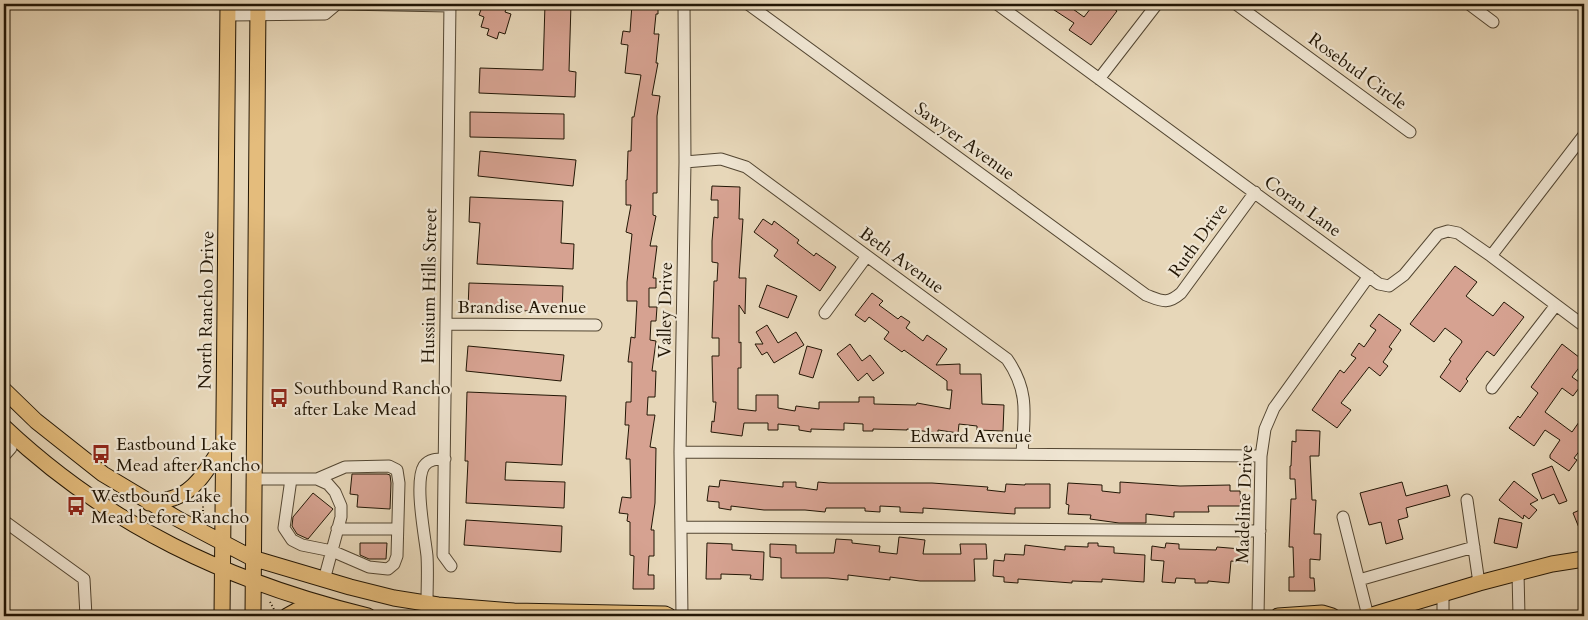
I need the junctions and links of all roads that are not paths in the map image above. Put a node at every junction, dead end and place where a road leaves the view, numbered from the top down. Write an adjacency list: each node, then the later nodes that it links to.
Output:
1 (337, 4): 12 (street)
2 (342, 4): 3 (street)
3 (362, 4): 10 (street)
4 (684, 4): 17 (street, Valley Drive)
5 (748, 4): 22 (street, Sawyer Avenue)
6 (997, 4): 14 (street, Coran Lane)
7 (1157, 4): 14 (street)
8 (1236, 4): 15 (street, Rosebud Circle)
9 (1469, 4): 13 (street)
10 (450, 5): 25 (street, Hussium Hills Street)
11 (228, 9): 12 (street); 32 (main road, North Rancho Drive)
12 (258, 9): 38 (main road)
13 (1493, 22)
14 (1100, 79): 18 (street, Coran Lane)
15 (1410, 132)
16 (1584, 135): 20 (street)
17 (685, 162): 19 (street, Beth Avenue); 33 (street, Valley Drive)
18 (1255, 192): 21 (street, Coran Lane); 22 (street, Ruth Drive)
19 (867, 256): 24 (street); 34 (street, Beth Avenue)
20 (1491, 256): 21 (street, Coran Lane); 23 (street, Coran Lane)
21 (1369, 276): 36 (street, Madeline Drive)
22 (1164, 302)
23 (1556, 305): 27 (street, Coran Lane); 28 (street)
24 (825, 314)
25 (447, 324): 26 (street, Brandise Avenue); 37 (street, Hussium Hills Street)
26 (596, 325)
27 (1584, 326)
28 (1492, 388)
29 (4, 390): 30 (main road)
30 (27, 412): 31 (main road); 42 (main road)
31 (6, 431): 35 (street); 55 (main road)
32 (223, 445): 42 (main road); 49 (main road, North Rancho Drive)
33 (680, 452): 34 (street, Edward Avenue); 45 (street, Valley Drive)
34 (1022, 454): 36 (street, Edward Avenue)
35 (4, 456)
36 (1260, 456): 48 (street, Madeline Drive)
37 (445, 459): 54 (street, Hussium Hills Street); 62 (street)
38 (254, 479): 39 (street); 52 (main road)
39 (291, 479): 40 (street); 51 (street)
40 (317, 479): 46 (street); 47 (street)
41 (1467, 500): 50 (street)
42 (149, 503): 49 (main road)
43 (1343, 518): 58 (street)
44 (4, 521): 64 (street)
45 (681, 527): 48 (street); 70 (street, Valley Drive)
46 (337, 529): 47 (street); 51 (street)
47 (397, 530): 51 (street)
48 (1260, 531): 71 (street, Madeline Drive)
49 (222, 543): 52 (main road); 55 (main road, North Rancho Drive)
50 (1474, 547): 58 (street); 60 (street)
51 (332, 551): 57 (street)
52 (252, 558): 57 (main road); 59 (main road)
53 (1584, 559): 56 (main road)
54 (451, 566)
55 (222, 570): 59 (main road); 65 (main road, North Rancho Drive)
56 (1518, 573): 60 (main road); 76 (street)
57 (324, 580): 62 (main road)
58 (1359, 580): 74 (street)
59 (253, 582): 63 (main road); 66 (main road)
60 (1479, 583): 61 (main road)
61 (1444, 594): 74 (main road); 75 (street)
62 (427, 603): 69 (main road)
63 (318, 604): 67 (main road); 68 (main road)
64 (86, 616)
65 (222, 616)
66 (253, 616)
67 (282, 616)
68 (368, 616)
69 (669, 616)
70 (682, 616)
71 (1258, 616)
72 (1278, 616): 73 (main road)
73 (1332, 616)
74 (1369, 616)
75 (1443, 616)
76 (1519, 616)

